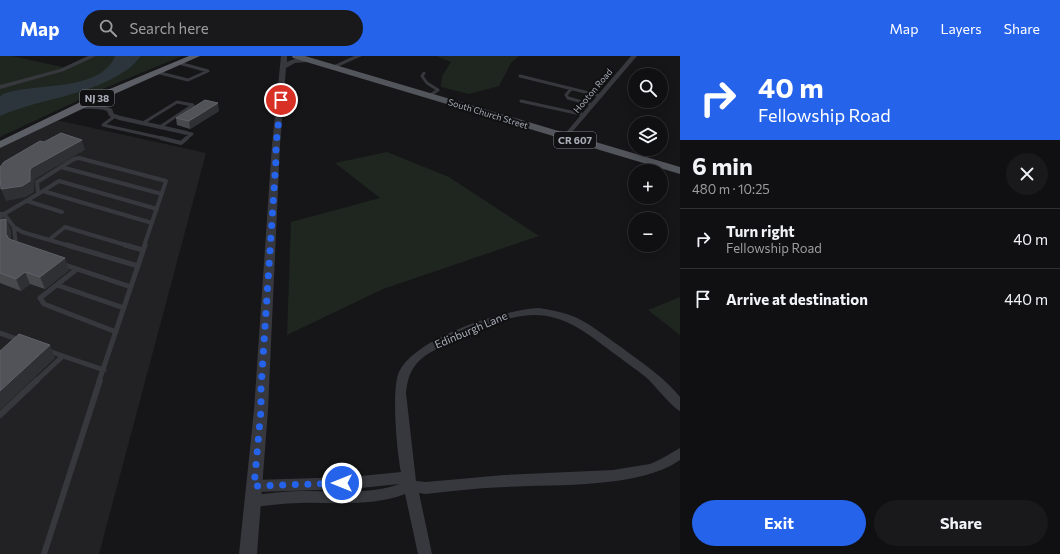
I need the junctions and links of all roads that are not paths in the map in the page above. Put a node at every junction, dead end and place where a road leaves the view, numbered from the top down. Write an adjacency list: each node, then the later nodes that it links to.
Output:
1 (94, 56): 13 (street)
2 (196, 56): 6 (highway, NJ 38)
3 (296, 56): 7 (main road, South Church Street / CR 607)
4 (359, 56): 9 (street)
5 (634, 56): 16 (street, Hooton Road)
6 (181, 59): 10 (highway, NJ 38); 10 (lane); 25 (highway, NJ 38)
7 (308, 60): 8 (street); 9 (main road, South Church Street / CR 607)
8 (283, 61): 59 (street)
9 (333, 67): 15 (main road, South Church Street / CR 607)
10 (156, 72): 18 (highway, NJ 38)
11 (424, 73): 15 (lane)
12 (520, 76): 14 (lane)
13 (0, 87)
14 (571, 89): 16 (lane); 19 (lane)
15 (429, 96): 26 (main road, South Church Street / CR 607)
16 (601, 96): 19 (street, Hooton Road)
17 (521, 101): 20 (lane)
18 (99, 102): 21 (street); 27 (highway, NJ 38)
19 (593, 105): 20 (street, Hooton Road)
20 (585, 115): 26 (street, Hooton Road)
21 (115, 116): 22 (street); 24 (lane)
22 (143, 123): 23 (street); 23 (lane)
23 (160, 127): 24 (street)
24 (188, 134)
25 (0, 137)
26 (565, 137): 29 (main road, South Church Street / CR 607)
27 (0, 145)
28 (61, 167): 30 (lane); 34 (lane); 34 (lane)
29 (680, 171)
30 (45, 177): 31 (lane); 33 (lane)
31 (59, 181): 32 (lane); 36 (lane)
32 (43, 191): 33 (lane); 39 (lane)
33 (38, 194): 35 (lane)
34 (162, 194): 36 (lane)
35 (27, 201): 37 (lane); 38 (lane)
36 (157, 210): 39 (lane)
37 (62, 212)
38 (1, 215): 40 (lane)
39 (152, 224): 43 (lane)
40 (14, 227): 41 (lane); 42 (lane)
41 (50, 239): 43 (lane); 45 (lane)
42 (20, 249)
43 (143, 250): 45 (lane)
44 (54, 261): 46 (lane)
45 (138, 266): 48 (lane)
46 (77, 269): 47 (lane); 48 (lane)
47 (57, 285): 49 (lane); 50 (lane)
48 (131, 287): 49 (lane)
49 (124, 308): 50 (lane)
50 (116, 332): 55 (lane)
51 (0, 333): 52 (lane)
52 (28, 343)
53 (42, 348): 54 (lane)
54 (63, 356): 55 (lane); 57 (lane)
55 (104, 370): 62 (lane)
56 (680, 406): 60 (street, Edinburgh Lane)
57 (0, 415)
58 (680, 453): 60 (street)
59 (254, 486): 60 (street); 61 (street)
60 (410, 486): 61 (street); 64 (street, Edinburgh Lane)
61 (253, 501): 63 (street)
62 (44, 554)
63 (248, 554)
64 (426, 554)

